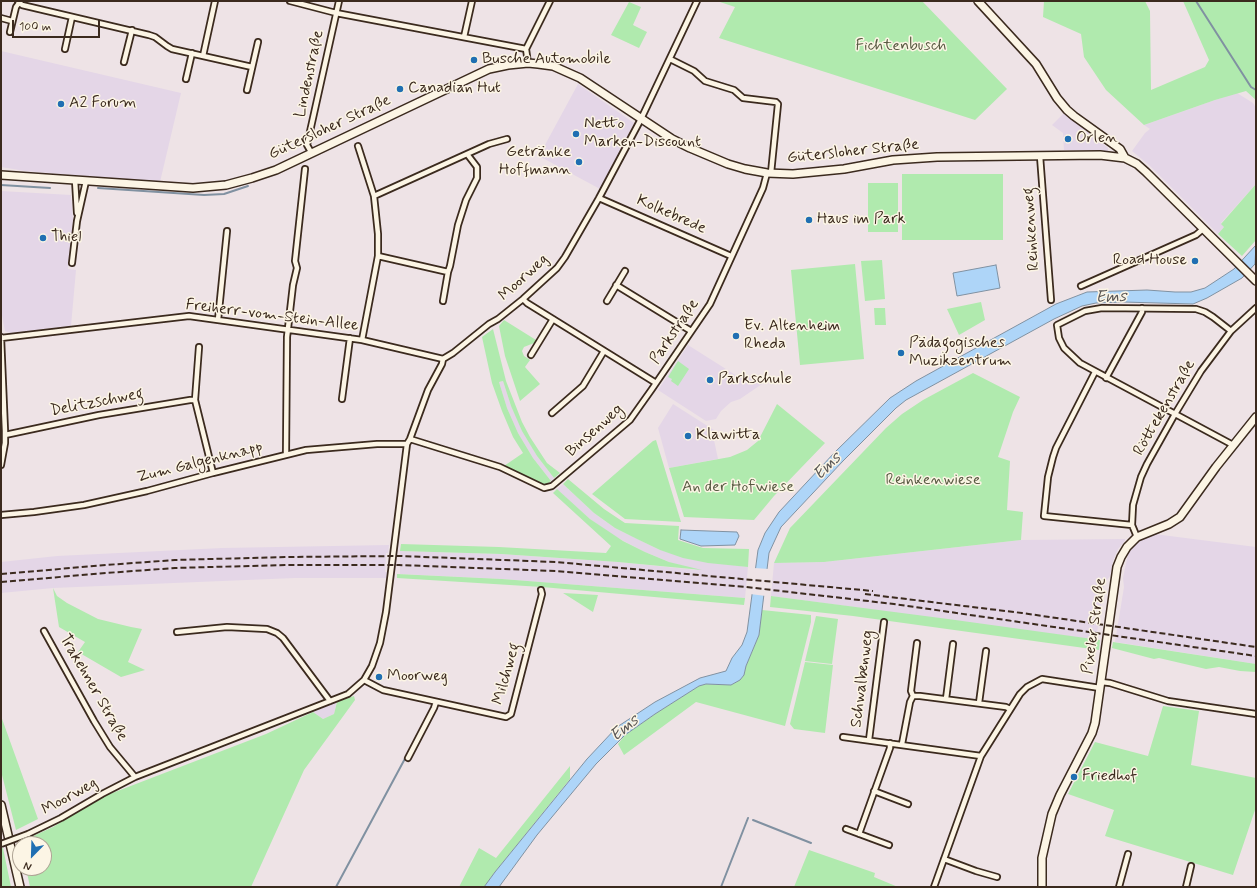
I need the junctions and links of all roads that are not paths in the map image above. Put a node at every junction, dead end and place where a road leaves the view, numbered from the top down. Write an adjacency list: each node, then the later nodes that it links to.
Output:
1 (215, 1): 20 (street)
2 (290, 1): 9 (street)
3 (339, 1): 9 (street, Lindenstraße)
4 (472, 1): 15 (street)
5 (550, 1): 18 (street)
6 (697, 1): 21 (street, Moorweg)
7 (978, 1): 33 (main road)
8 (18, 2): 10 (street); 12 (street)
9 (336, 13): 15 (street); 30 (street, Lindenstraße)
10 (72, 17): 13 (street); 17 (street)
11 (1, 18): 12 (street)
12 (12, 21): 14 (street)
13 (132, 30): 19 (street); 22 (street)
14 (10, 32)
15 (464, 37): 18 (street)
16 (258, 42): 24 (street)
17 (64, 49)
18 (526, 49): 23 (street)
19 (192, 53): 20 (street); 25 (street)
20 (203, 56): 24 (street)
21 (670, 59): 27 (street, Moorweg); 35 (street, Parkstraße)
22 (124, 62)
23 (528, 63): 27 (main road, Gütersloher Straße); 30 (main road, Gütersloher Straße)
24 (252, 67): 26 (street)
25 (186, 79)
26 (247, 90)
27 (641, 119): 35 (main road, Gütersloher Straße); 40 (street, Moorweg)
28 (507, 139): 31 (street)
29 (358, 146): 39 (street)
30 (311, 152): 38 (main road, Gütersloher Straße)
31 (467, 154): 39 (street); 48 (street)
32 (1040, 156): 33 (main road, Gütersloher Straße); 35 (main road, Gütersloher Straße); 53 (street, Reinkenweg)
33 (1125, 158): 42 (main road, Gütersloher Straße)
34 (305, 169): 60 (street)
35 (769, 173): 45 (street, Parkstraße)
36 (1, 175): 37 (main road, Gütersloher Straße)
37 (75, 180): 38 (main road, Gütersloher Straße); 41 (street)
38 (86, 181): 41 (street)
39 (374, 196): 44 (street)
40 (599, 198): 45 (street, Kolkebrede); 52 (street, Moorweg)
41 (77, 221): 46 (street)
42 (1203, 229): 49 (main road, Gütersloher Straße); 51 (street)
43 (227, 231): 58 (street)
44 (378, 256): 48 (street); 65 (street)
45 (731, 256): 61 (street, Parkstraße)
46 (72, 263)
47 (625, 271): 50 (street)
48 (448, 272): 54 (street)
49 (1254, 279)
50 (616, 285): 55 (street); 61 (street)
51 (1081, 286)
52 (523, 299): 59 (street, Parkstraße); 69 (street, Moorweg)
53 (1051, 300)
54 (444, 301)
55 (607, 301)
56 (1142, 308): 62 (street); 70 (street); 71 (street)
57 (1256, 308): 62 (street, Röttekenstraße)
58 (218, 320): 60 (street, Freiherr-vom-Stein-Allee); 63 (street, Freiherr-vom-Stein-Allee)
59 (553, 320): 67 (street, Parkstraße); 68 (street)
60 (288, 330): 64 (street, Freiherr-vom-Stein-Allee); 81 (street)
61 (691, 331): 72 (street, Parkstraße)
62 (1231, 331): 76 (street, Röttekenstraße)
63 (1, 338): 78 (street)
64 (350, 338): 65 (street, Freiherr-vom-Stein-Allee); 73 (street)
65 (362, 340): 69 (street, Freiherr-vom-Stein-Allee)
66 (199, 347): 74 (street)
67 (604, 351): 72 (street, Parkstraße); 75 (street)
68 (531, 355)
69 (443, 359): 79 (street, Moorweg)
70 (1094, 372): 71 (street); 85 (street)
71 (1106, 378): 76 (street)
72 (656, 383): 79 (street, Binsenweg)
73 (342, 398)
74 (195, 400): 78 (street, Delitzschweg); 83 (street)
75 (552, 413)
76 (1175, 414): 80 (street); 85 (street, Röttekenstraße)
77 (1256, 417): 80 (main road, Pixeler Straße)
78 (5, 435): 82 (street)
79 (408, 441): 81 (street, Zum Galgenknapp); 94 (street, Moorweg)
80 (1233, 445): 86 (main road, Pixeler Straße)
81 (286, 455): 83 (street, Zum Galgenknapp)
82 (1, 465)
83 (213, 473): 84 (street, Zum Galgenknapp)
84 (1, 515)
85 (1132, 525): 86 (street, Röttekenstraße)
86 (1137, 537): 95 (main road, Pixeler Straße)
87 (541, 590): 99 (street, Milchweg)
88 (884, 622): 104 (street, Schwalbenweg)
89 (44, 631): 109 (street, Trakehner Straße)
90 (177, 632): 98 (street)
91 (917, 643): 96 (street)
92 (953, 644): 97 (street)
93 (986, 651): 100 (street)
94 (364, 680): 98 (street, Moorweg); 99 (street, Milchweg)
95 (1101, 685): 101 (street); 102 (street); 123 (main road, Pixeler Straße)
96 (913, 696): 97 (street); 106 (street)
97 (946, 699): 100 (street)
98 (330, 701): 109 (street, Moorweg)
99 (436, 702): 108 (street)
100 (979, 703): 101 (street)
101 (1010, 709): 107 (street)
102 (1256, 714)
103 (843, 737): 104 (street)
104 (869, 740): 105 (street)
105 (890, 743): 106 (street); 110 (street)
106 (902, 744): 107 (street)
107 (981, 756): 118 (street)
108 (408, 758)
109 (135, 777): 115 (street, Moorweg, bridge)
110 (874, 791): 111 (street); 114 (street)
111 (908, 804)
112 (1, 805): 121 (main road)
113 (846, 829): 114 (street)
114 (859, 834): 116 (street)
115 (1, 844)
116 (889, 845)
117 (1128, 854): 124 (street)
118 (944, 859): 120 (street); 122 (street)
119 (1191, 866): 125 (street)
120 (997, 877)
121 (20, 887)
122 (934, 887)
123 (1042, 887)
124 (1119, 887)
125 (1186, 887)

